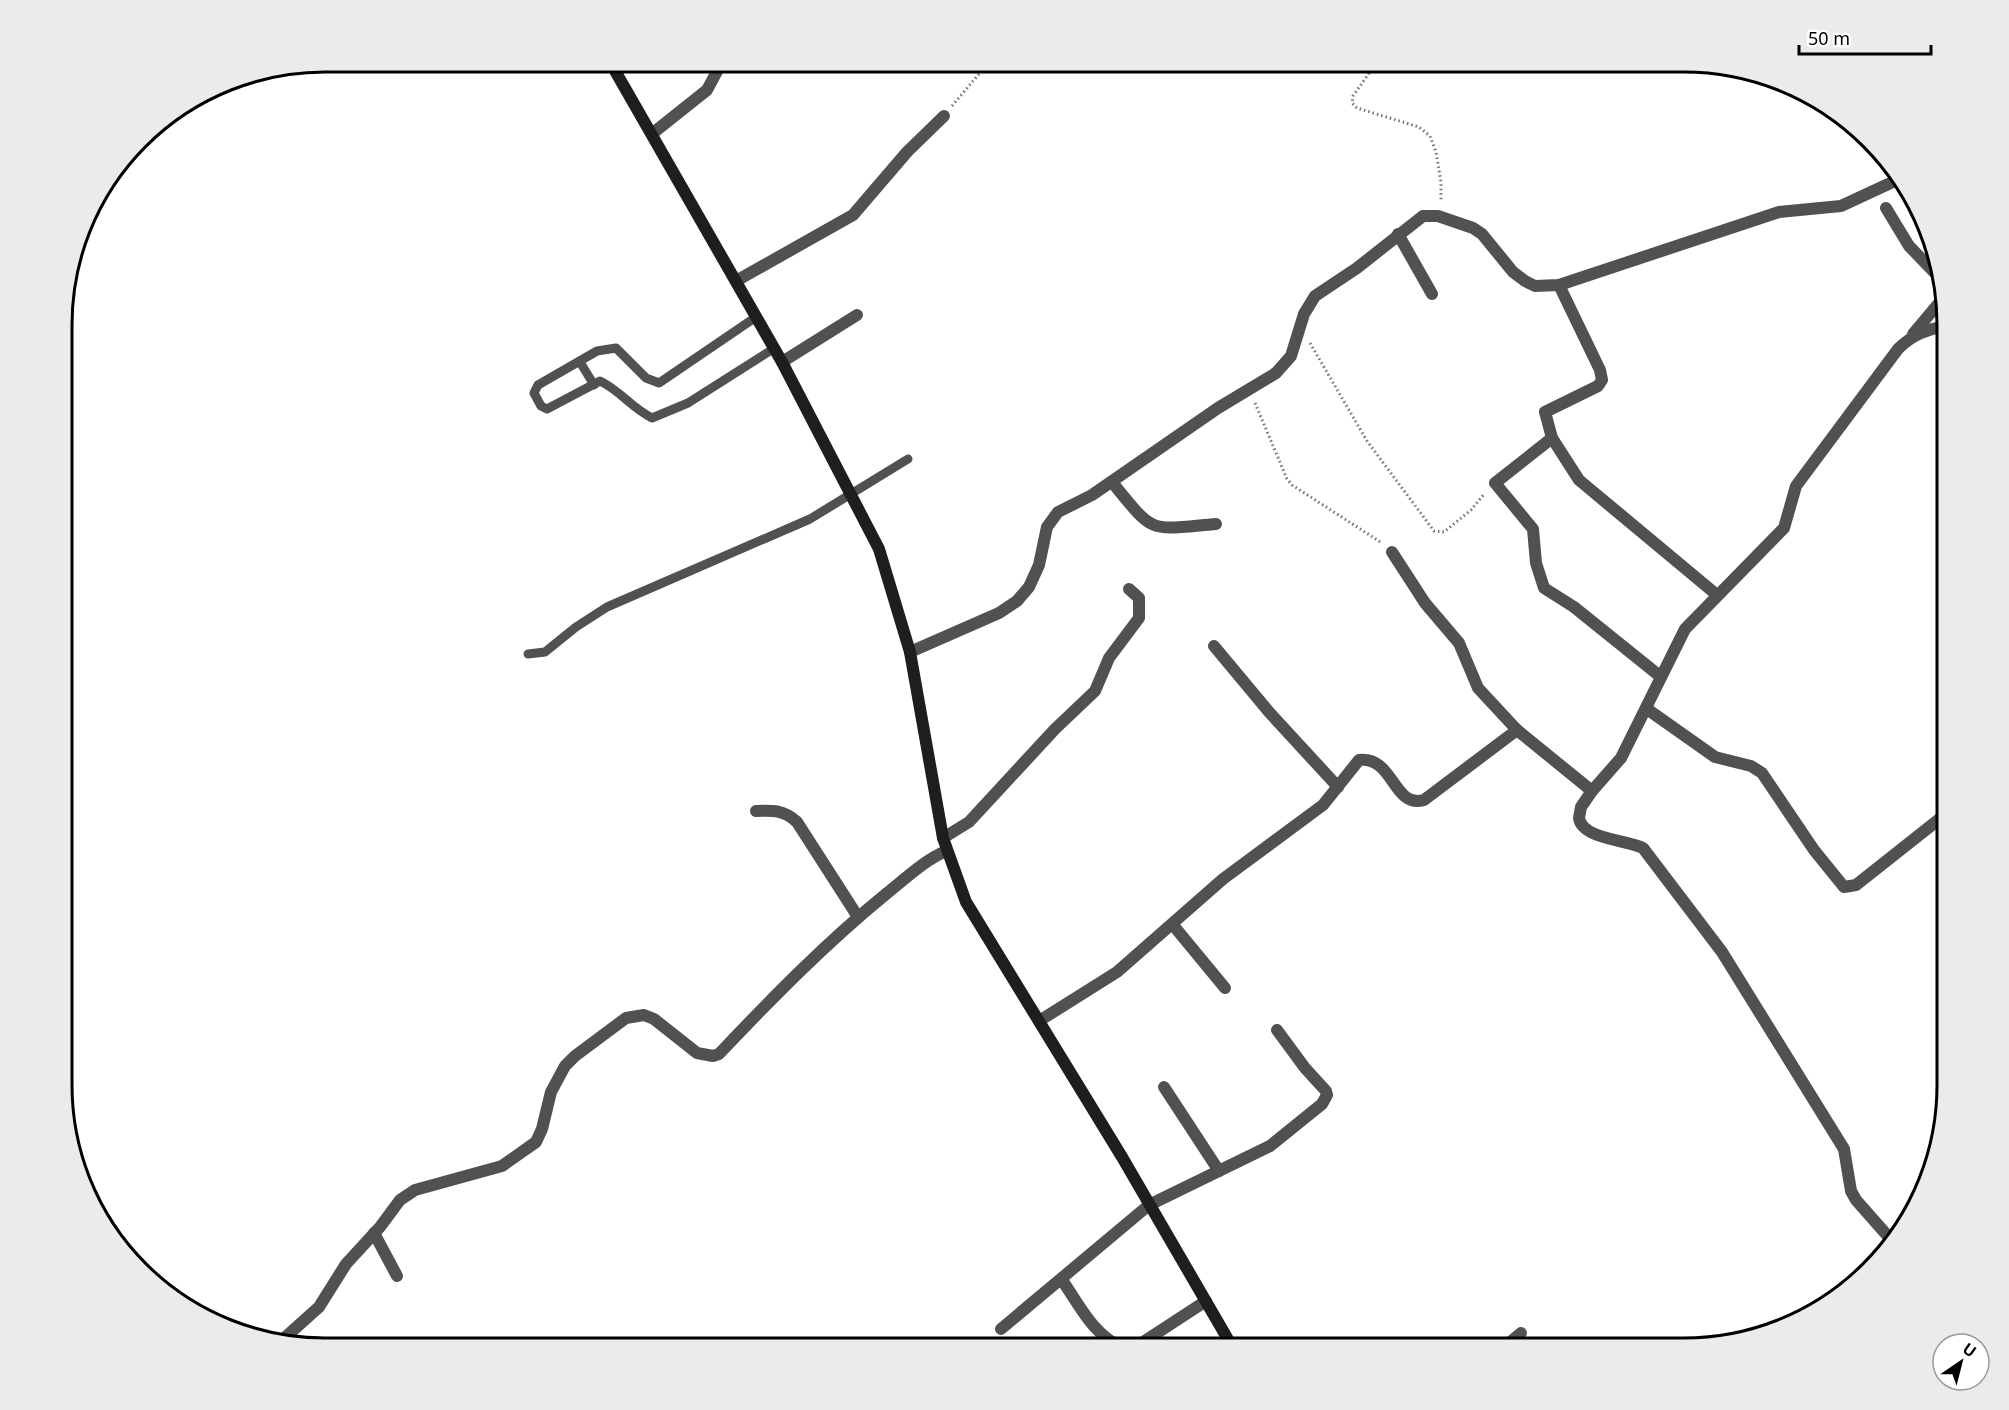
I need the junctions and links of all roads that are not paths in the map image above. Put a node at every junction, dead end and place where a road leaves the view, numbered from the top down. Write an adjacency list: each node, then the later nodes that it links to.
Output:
1 (616, 72): 4 (street)
2 (717, 72): 4 (street)
3 (944, 116): 9 (street)
4 (653, 133): 9 (street)
5 (1892, 182): 10 (street)
6 (1886, 208): 8 (street)
7 (1398, 234): 10 (street); 11 (street); 23 (street)
8 (1930, 267)
9 (736, 281): 14 (street)
10 (1558, 285): 21 (street)
11 (1432, 294)
12 (1936, 307): 16 (street)
13 (857, 315): 19 (street)
14 (756, 317): 17 (street); 18 (lane)
15 (1937, 329): 16 (street)
16 (1910, 337): 28 (street)
17 (774, 349): 19 (street); 20 (lane)
18 (580, 362): 20 (lane); 20 (lane)
19 (782, 362): 24 (street)
20 (594, 385)
21 (1552, 438): 28 (street); 32 (street)
22 (908, 459): 24 (lane)
23 (1112, 482): 25 (street); 30 (street)
24 (850, 494): 30 (street); 31 (lane)
25 (1216, 524)
26 (1392, 552): 34 (street)
27 (1128, 589): 39 (street)
28 (1717, 595): 32 (street)
29 (1214, 646): 35 (street)
30 (910, 652): 39 (street)
31 (528, 654)
32 (1661, 677): 33 (street)
33 (1647, 709): 36 (street); 38 (street)
34 (1517, 730): 35 (street); 36 (street)
35 (1338, 787): 42 (street)
36 (1592, 791): 50 (street)
37 (756, 810): 41 (street)
38 (1937, 821)
39 (943, 838): 40 (street)
40 (946, 851): 41 (street); 44 (street)
41 (858, 917): 49 (street)
42 (1173, 925): 43 (street); 44 (street)
43 (1226, 988)
44 (1039, 1021): 48 (street)
45 (1277, 1030): 47 (street)
46 (1164, 1086): 47 (street)
47 (1219, 1171): 48 (street)
48 (1149, 1205): 52 (street); 53 (street)
49 (374, 1233): 51 (street); 56 (street)
50 (1887, 1235)
51 (397, 1276)
52 (1062, 1280): 54 (street); 57 (street)
53 (1206, 1301): 58 (street); 59 (street)
54 (1001, 1329)
55 (1521, 1333): 60 (street)
56 (288, 1335)
57 (1104, 1338)
58 (1149, 1338)
59 (1227, 1338)
60 (1515, 1338)

